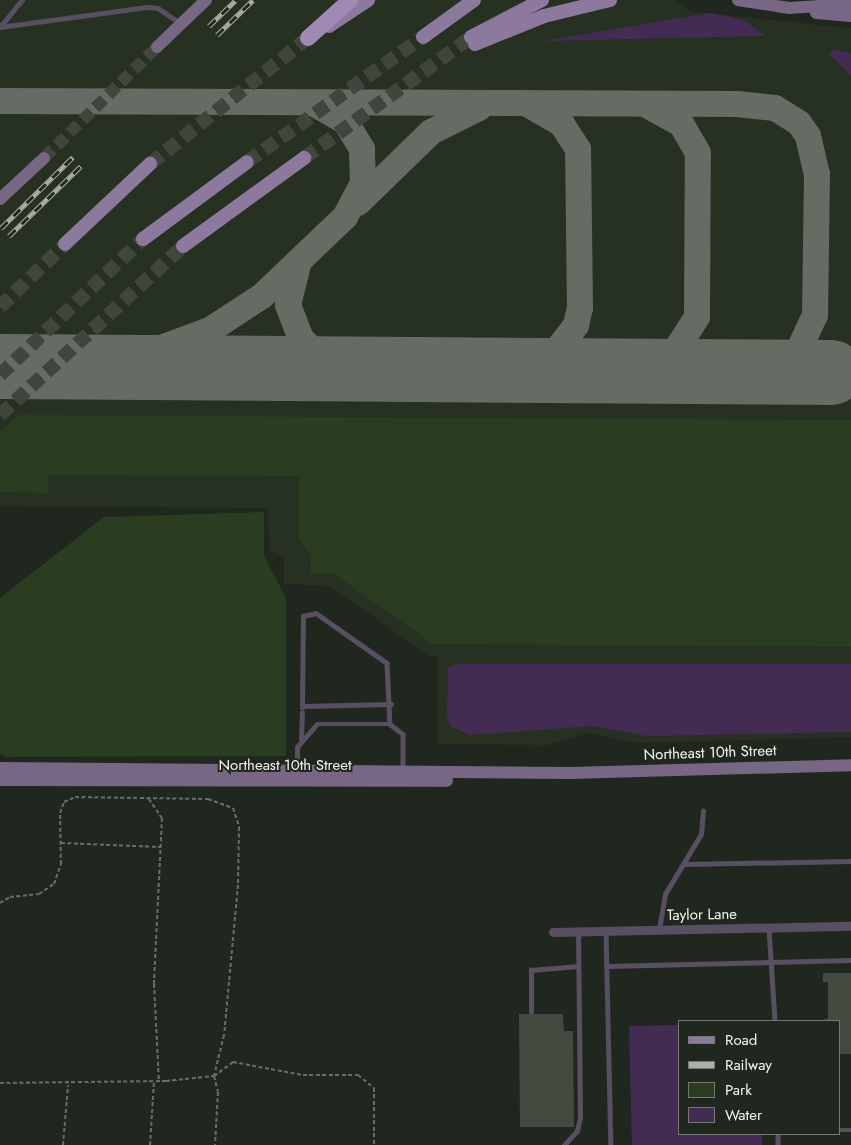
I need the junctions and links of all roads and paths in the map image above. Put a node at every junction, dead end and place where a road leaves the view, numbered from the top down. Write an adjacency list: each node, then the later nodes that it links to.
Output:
1 (22, 0): 13 (lane)
2 (206, 0): 12 (street)
3 (350, 0): 15 (highway)
4 (368, 0): 15 (main road)
5 (474, 0): 14 (main road)
6 (542, 0): 7 (main road)
7 (610, 0)
8 (738, 0): 10 (street)
9 (851, 4): 10 (street)
10 (789, 8): 11 (street)
11 (851, 16)
12 (182, 24): 13 (lane); 16 (street)
13 (0, 27)
14 (423, 37)
15 (308, 38)
16 (157, 47)
17 (44, 158): 21 (street)
18 (304, 158): 24 (main road)
19 (247, 162): 22 (main road)
20 (150, 164): 23 (main road)
21 (0, 199)
22 (143, 239)
23 (65, 244)
24 (184, 246)
25 (391, 704): 26 (lane); 26 (lane); 27 (lane)
26 (302, 709): 28 (lane)
27 (390, 724): 28 (lane); 32 (lane)
28 (301, 739): 31 (lane)
29 (851, 765): 33 (street, Northeast 10th Street)
30 (0, 768): 34 (street, Northeast 10th Street)
31 (297, 772): 32 (street, Northeast 10th Street); 34 (street, Northeast 10th Street); 36 (street)
32 (403, 773): 33 (street, Northeast 10th Street)
33 (570, 773): 36 (street, Northeast 10th Street)
34 (64, 775): 35 (street, Northeast 10th Street); 36 (street, Northeast 10th Street)
35 (0, 780)
36 (275, 783)
37 (149, 799): 39 (path); 40 (path); 56 (path)
38 (703, 811): 42 (lane)
39 (61, 843): 40 (path); 43 (path)
40 (160, 847): 58 (path)
41 (851, 861): 42 (lane)
42 (683, 864): 46 (lane)
43 (0, 903)
44 (851, 926): 45 (street, Taylor Lane)
45 (769, 928): 46 (street, Taylor Lane); 50 (lane)
46 (659, 929): 47 (street, Taylor Lane)
47 (606, 931): 49 (street, Taylor Lane); 53 (lane)
48 (553, 932): 49 (street, Taylor Lane)
49 (578, 932): 52 (lane)
50 (773, 960): 51 (lane); 53 (lane); 55 (lane)
51 (851, 960)
52 (578, 966): 54 (lane); 65 (lane)
53 (607, 966): 66 (lane)
54 (531, 1012)
55 (775, 1020)
56 (214, 1076): 58 (path); 63 (path); 64 (path)
57 (154, 1082): 58 (path); 60 (path); 62 (path)
58 (159, 1082)
59 (0, 1083): 60 (path)
60 (68, 1085): 61 (path)
61 (63, 1145)
62 (150, 1145)
63 (215, 1145)
64 (374, 1145)
65 (564, 1145)
66 (611, 1145)

